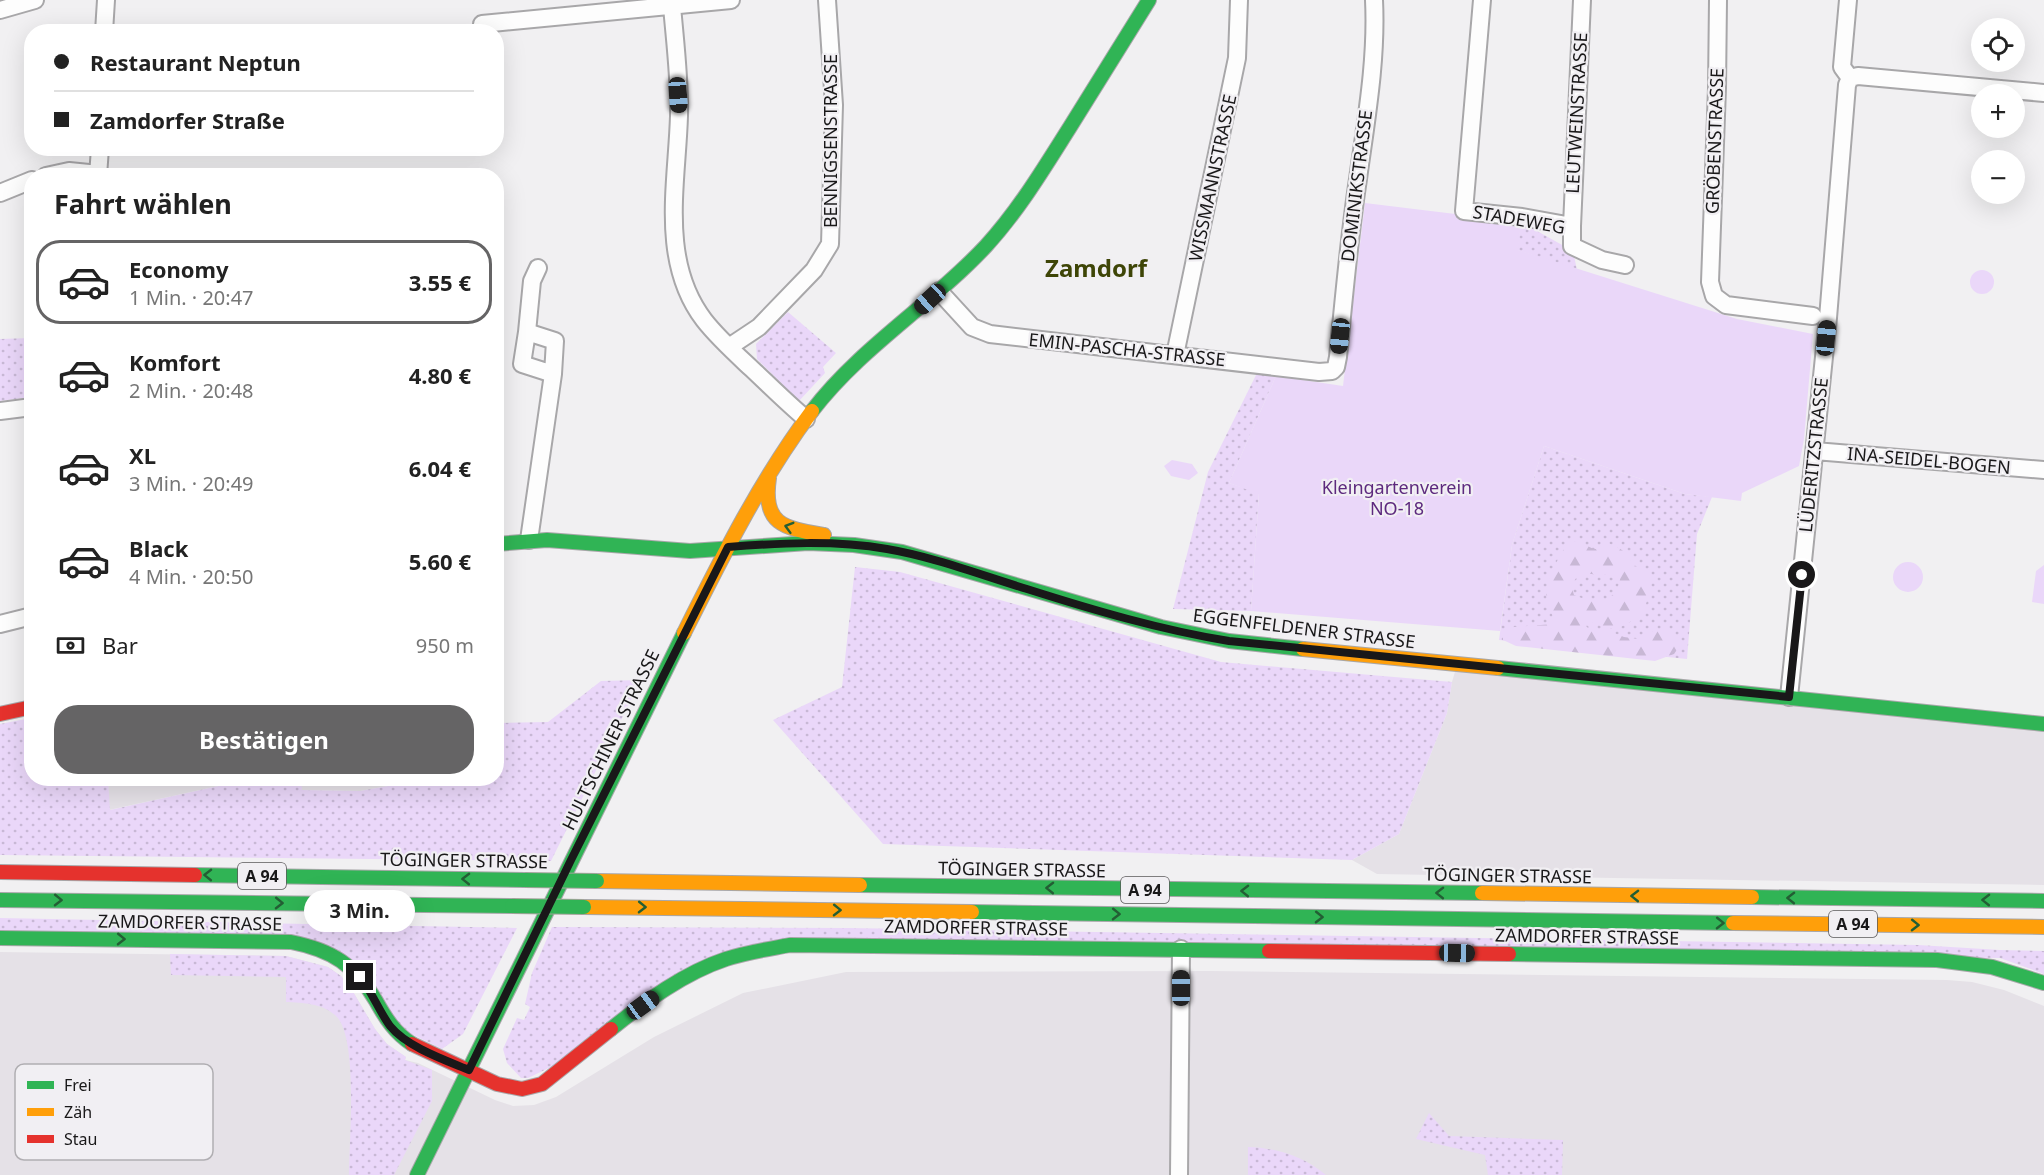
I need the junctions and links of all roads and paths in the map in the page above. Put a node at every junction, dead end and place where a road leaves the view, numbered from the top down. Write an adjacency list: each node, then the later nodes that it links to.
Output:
1 (35, 0): 13 (street)
2 (106, 0): 14 (street)
3 (731, 0): 12 (street)
4 (827, 0): 26 (street, BENNIGSENSTRASSE)
5 (1149, 0): 23 (main road, HULTSCHINER STRASSE)
6 (1239, 0): 27 (street, WISSMANNSTRASSE)
7 (1374, 0): 28 (street, DOMINIKSTRASSE)
8 (1482, 0): 20 (street, STADEWEG)
9 (1582, 0): 20 (street, LEUTWEINSTRASSE)
10 (1718, 0): 24 (street, GRÖBENSTRASSE)
11 (1848, 0): 16 (street, LÜDERITZSTRASSE)
12 (672, 6): 15 (street); 26 (street)
13 (0, 10)
14 (105, 24)
15 (482, 24)
16 (1850, 78): 17 (street); 33 (street, LÜDERITZSTRASSE)
17 (2044, 93)
18 (24, 183): 19 (street)
19 (0, 193)
20 (1572, 226): 21 (street, STADEWEG)
21 (1625, 265)
22 (538, 268): 25 (street)
23 (939, 291): 27 (street, EMIN-PASCHA-STRASSE); 32 (main road, HULTSCHINER STRASSE)
24 (1813, 316)
25 (527, 332): 29 (street); 29 (street)
26 (729, 347): 32 (street)
27 (1175, 355): 28 (street, EMIN-PASCHA-STRASSE)
28 (1332, 371)
29 (553, 374): 36 (street)
30 (24, 408): 31 (street)
31 (0, 411)
32 (806, 419): 35 (main road, HULTSCHINER STRASSE)
33 (1815, 451): 34 (street, INA-SEIDEL-BOGEN); 42 (street, LÜDERITZSTRASSE)
34 (2044, 470)
35 (770, 473): 38 (main road, one-way to 35); 39 (main road, HULTSCHINER STRASSE)
36 (529, 540): 37 (main road, EGGENFELDENER STRASSE); 39 (main road, EGGENFELDENER STRASSE)
37 (504, 543)
38 (866, 546): 39 (main road, EGGENFELDENER STRASSE); 42 (main road, EGGENFELDENER STRASSE)
39 (728, 547): 53 (main road, HULTSCHINER STRASSE)
40 (24, 618): 41 (street)
41 (0, 624)
42 (1789, 697): 45 (main road, EGGENFELDENER STRASSE)
43 (24, 709): 44 (main road)
44 (0, 714)
45 (2044, 724)
46 (0, 872): 48 (main road, TÖGINGER STRASSE / A 94, one-way to 46, bridge)
47 (0, 900): 49 (main road, A 94, one-way to 49, bridge)
48 (2044, 901)
49 (2044, 927)
50 (0, 938): 53 (main road, ZAMDORFER STRASSE, one-way to 53)
51 (1181, 949): 52 (main road, ZAMDORFER STRASSE); 53 (main road, ZAMDORFER STRASSE); 55 (street)
52 (2044, 983)
53 (469, 1070): 54 (main road, HULTSCHINER STRASSE)
54 (417, 1175)
55 (1179, 1175)

